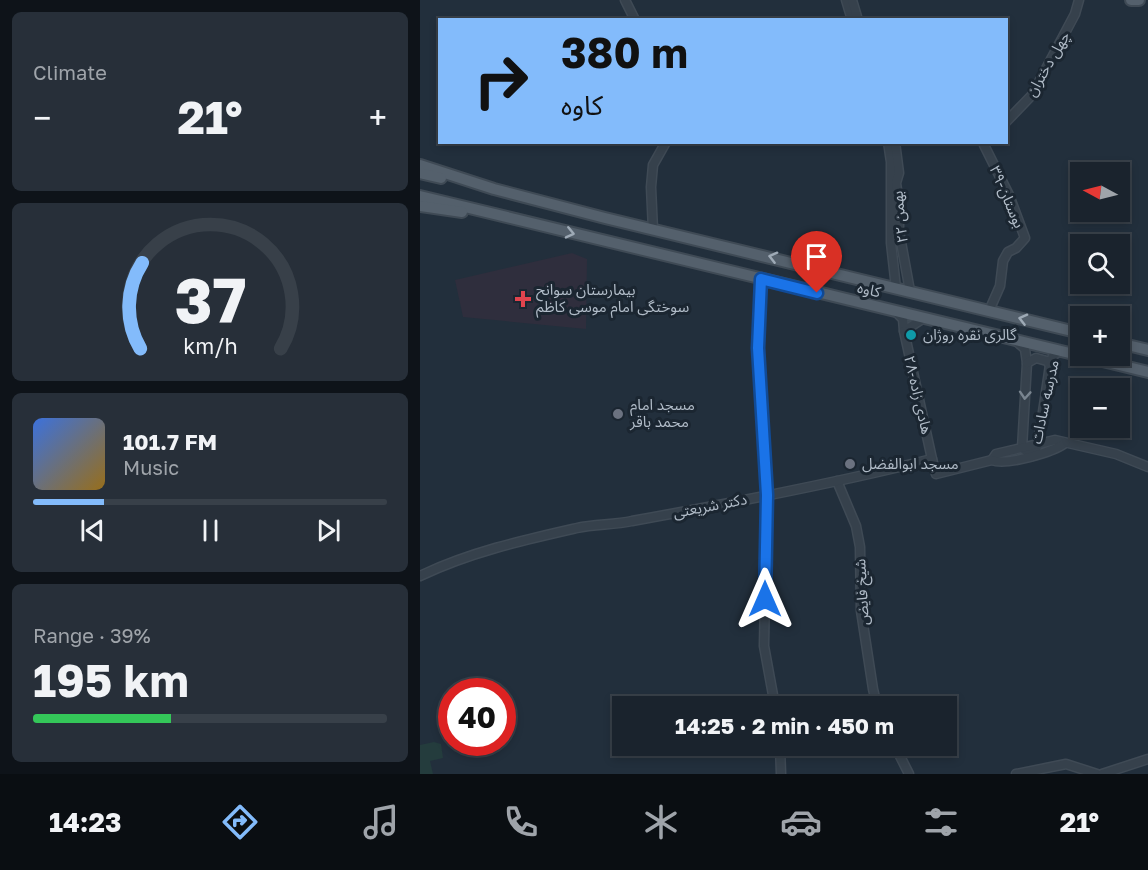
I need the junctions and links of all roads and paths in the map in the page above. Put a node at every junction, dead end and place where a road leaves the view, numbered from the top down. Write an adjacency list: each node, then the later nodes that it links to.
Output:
1 (625, 0): 7 (street)
2 (846, 0): 8 (street)
3 (852, 0): 9 (street)
4 (1078, 0): 10 (street, چهل دختران)
5 (1131, 0): 6 (main road)
6 (1139, 0)
7 (634, 18)
8 (851, 18)
9 (857, 18)
10 (1008, 120)
11 (665, 144): 21 (street)
12 (888, 144): 23 (street, ۲۲ بهمن)
13 (895, 144): 22 (street, ۲۲ بهمن)
14 (985, 144): 27 (street, ۳۹-بوستان)
15 (420, 165): 17 (main road)
16 (420, 173): 17 (main road)
17 (494, 189): 21 (main road, کاوه)
18 (420, 196): 20 (main road)
19 (420, 206): 20 (main road)
20 (513, 219): 24 (main road, کاوه, one-way to 24)
21 (653, 230): 25 (main road, کاوه, one-way to 21)
22 (906, 269): 23 (street); 26 (street, ۲۲ بهمن)
23 (895, 270): 25 (street, ۲۲ بهمن)
24 (761, 279): 28 (main road, کاوه); 47 (street)
25 (896, 288): 26 (main road, کاوه)
26 (910, 291): 27 (main road, کاوه)
27 (989, 311): 31 (main road, کاوه, one-way to 27)
28 (896, 312): 29 (main road, کاوه); 30 (street, ۲۸-هادی زاده)
29 (924, 318): 30 (street); 32 (main road, کاوه)
30 (904, 331): 43 (street, ۲۸-هادی زاده)
31 (1070, 331)
32 (1016, 341): 35 (main road, کاوه); 36 (street)
33 (1130, 346): 34 (main road)
34 (1148, 350)
35 (1059, 351): 37 (street, مدرسه سادات); 38 (main road, کاوه)
36 (1027, 363): 37 (street); 41 (street, one-way to 41)
37 (1050, 365): 40 (street, مدرسه سادات)
38 (1148, 372)
39 (1065, 443): 40 (street); 42 (street); 45 (street)
40 (1038, 445): 41 (street); 42 (street, مدرسه سادات)
41 (1022, 448): 42 (street); 44 (street)
42 (1032, 456): 44 (street)
43 (932, 459): 44 (street); 46 (street, دکتر شریعتی)
44 (992, 460)
45 (1148, 467)
46 (837, 481): 47 (street, دکتر شریعتی); 50 (street, شیخ فایض)
47 (767, 495): 48 (street, دکتر شریعتی); 49 (street)
48 (420, 576)
49 (773, 696)
50 (875, 696)
51 (780, 756): 54 (street)
52 (900, 756): 55 (street)
53 (1148, 759): 57 (street)
54 (780, 774)
55 (909, 774)
56 (1016, 774): 57 (street)
57 (1099, 774)

